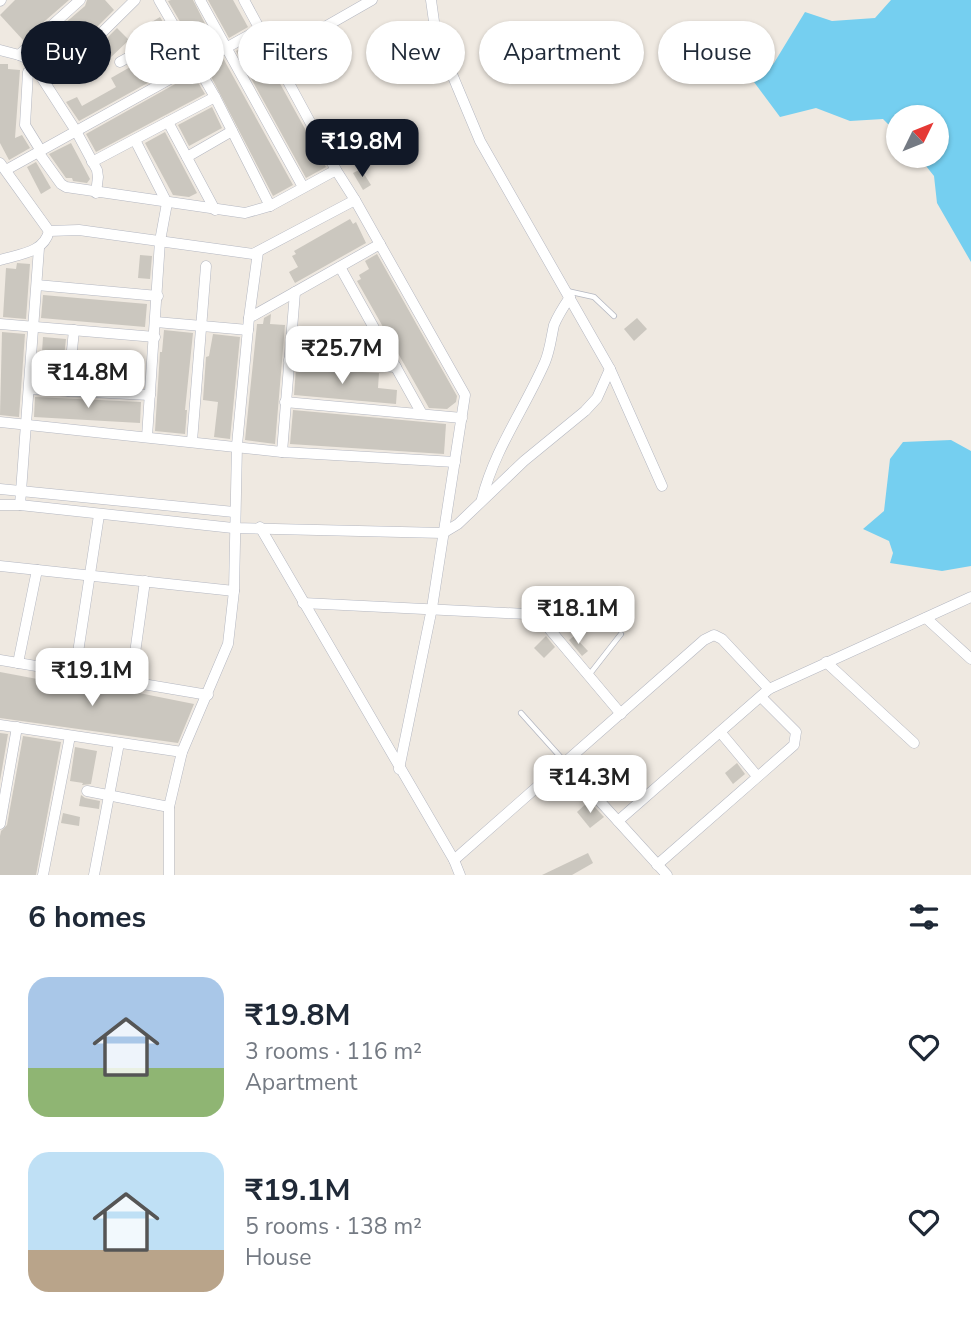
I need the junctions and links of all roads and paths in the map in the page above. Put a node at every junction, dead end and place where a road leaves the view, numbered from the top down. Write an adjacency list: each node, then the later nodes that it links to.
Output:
1 (80, 0): 15 (street)
2 (135, 0): 15 (street)
3 (160, 0): 8 (street)
4 (200, 0): 12 (street)
5 (244, 0): 9 (street)
6 (372, 0): 10 (street)
7 (430, 0): 48 (street)
8 (171, 21)
9 (256, 21)
10 (335, 21)
11 (238, 41): 12 (street)
12 (227, 47): 13 (street); 32 (street)
13 (224, 49)
14 (0, 50): 15 (street)
15 (19, 55)
16 (125, 58): 17 (street)
17 (120, 61)
18 (161, 84): 23 (street)
19 (207, 84): 21 (street)
20 (289, 84): 30 (street)
21 (215, 97): 22 (street); 24 (street)
22 (168, 122): 25 (street); 27 (street)
23 (76, 131): 26 (street); 26 (street); 28 (street)
24 (232, 131): 27 (street); 36 (street)
25 (135, 139): 28 (street); 35 (street)
26 (39, 151): 29 (street); 33 (street)
27 (187, 157): 37 (street)
28 (92, 162): 33 (street)
29 (6, 170): 31 (street); 38 (street)
30 (336, 170): 32 (street); 34 (street)
31 (0, 184)
32 (303, 187): 36 (street)
33 (96, 192): 35 (street)
34 (355, 200): 40 (street); 42 (street)
35 (167, 203): 37 (street); 39 (street)
36 (270, 205): 37 (street)
37 (215, 210)
38 (49, 231): 39 (street); 41 (street)
39 (160, 241): 42 (street); 49 (street)
40 (380, 244): 45 (street); 67 (street)
41 (39, 248): 43 (street); 46 (street)
42 (258, 252): 51 (street)
43 (0, 260)
44 (206, 266): 54 (street)
45 (340, 267): 47 (street); 60 (street)
46 (37, 285): 49 (street); 55 (street)
47 (295, 292): 51 (street); 59 (street)
48 (568, 294): 50 (lane); 61 (street); 78 (street)
49 (158, 296): 52 (street)
50 (614, 316)
51 (249, 318): 57 (street)
52 (156, 322): 54 (street); 58 (street)
53 (0, 324): 55 (street)
54 (201, 326): 57 (street); 71 (street)
55 (34, 327): 56 (street); 62 (street)
56 (74, 330): 58 (street); 63 (street)
57 (248, 330): 72 (street)
58 (155, 337): 64 (street)
59 (289, 360): 60 (street); 65 (street)
60 (396, 367): 66 (street)
61 (610, 369): 75 (street); 78 (street)
62 (29, 389): 63 (street); 69 (street)
63 (68, 391): 64 (street)
64 (150, 396): 70 (street)
65 (285, 402): 66 (street); 73 (street)
66 (422, 414): 67 (street)
67 (462, 418): 74 (street)
68 (0, 422): 69 (street)
69 (27, 425): 70 (street); 77 (street)
70 (147, 437): 71 (street)
71 (192, 441): 72 (street)
72 (237, 446): 73 (street); 81 (street)
73 (282, 452): 74 (street)
74 (455, 462): 85 (street)
75 (662, 486)
76 (0, 489): 77 (street)
77 (21, 491): 80 (street); 81 (street)
78 (481, 500): 85 (street)
79 (0, 505): 80 (street)
80 (20, 505): 82 (street)
81 (234, 512): 84 (street)
82 (99, 515): 84 (street); 88 (street)
83 (260, 527): 84 (street); 85 (street); 92 (street)
84 (233, 528): 90 (street)
85 (443, 533): 93 (street)
86 (0, 566): 87 (street)
87 (37, 570): 88 (street); 99 (street)
88 (91, 576): 89 (street); 100 (street)
89 (145, 581): 90 (street); 102 (street)
90 (234, 591): 104 (street)
91 (971, 598): 94 (street)
92 (303, 603): 93 (street); 115 (street)
93 (432, 608): 101 (street); 115 (street)
94 (926, 618): 96 (street); 98 (street)
95 (621, 635): 101 (lane)
96 (971, 659)
97 (0, 660): 99 (street)
98 (826, 662): 103 (street); 112 (street)
99 (18, 663): 100 (street)
100 (75, 672): 102 (street)
101 (589, 675): 106 (street)
102 (131, 681): 104 (street)
103 (765, 693): 106 (street); 109 (street); 116 (street)
104 (208, 695): 113 (street)
105 (521, 713): 114 (lane)
106 (621, 714): 114 (street)
107 (0, 724): 108 (street)
108 (17, 727): 110 (street); 118 (street)
109 (721, 733): 116 (street); 121 (street)
110 (70, 736): 111 (street); 125 (street)
111 (119, 743): 113 (street); 119 (street)
112 (914, 743)
113 (182, 752): 120 (street)
114 (565, 763): 121 (street); 123 (street)
115 (399, 769): 123 (street)
116 (757, 776): 124 (street)
117 (87, 791): 119 (street)
118 (3, 792): 122 (street)
119 (109, 795): 120 (street); 126 (street)
120 (169, 807): 127 (street)
121 (618, 821): 124 (street)
122 (0, 824)
123 (454, 860): 128 (street)
124 (657, 865): 129 (street)
125 (43, 875)
126 (94, 875)
127 (169, 875)
128 (460, 875)
129 (667, 875)

